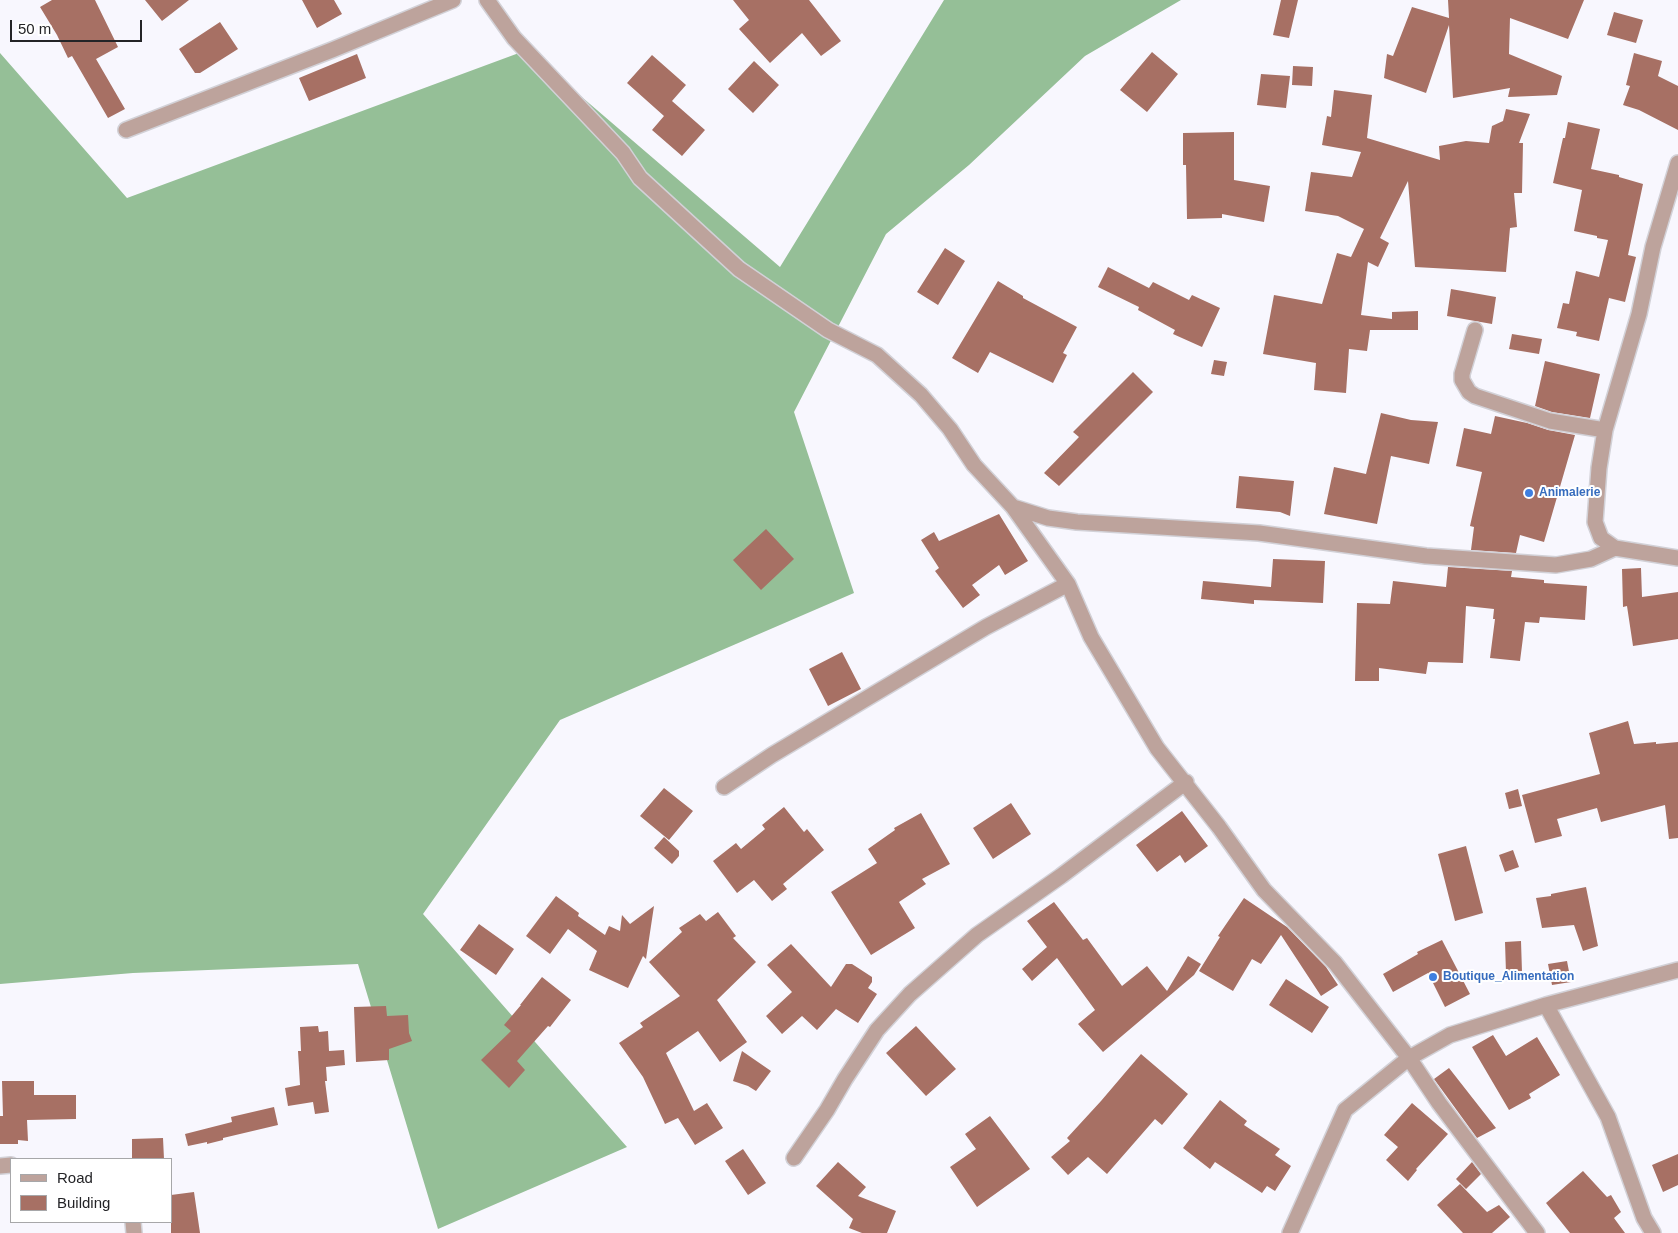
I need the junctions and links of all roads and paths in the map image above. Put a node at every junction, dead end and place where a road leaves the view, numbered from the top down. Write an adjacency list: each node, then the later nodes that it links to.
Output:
1 (453, 0): 3 (street)
2 (487, 0): 7 (street)
3 (126, 130)
4 (1678, 164): 6 (street)
5 (1474, 330): 6 (street)
6 (1605, 430): 8 (street)
7 (1013, 507): 8 (street); 10 (street)
8 (1615, 548): 9 (street)
9 (1678, 558)
10 (1068, 584): 11 (street); 12 (street)
11 (1186, 782): 15 (street); 16 (street)
12 (724, 787)
13 (1678, 970): 14 (street)
14 (1546, 1005): 15 (street); 19 (street)
15 (1409, 1058): 17 (street); 18 (street)
16 (794, 1158)
17 (1290, 1233)
18 (1537, 1233)
19 (1653, 1233)

